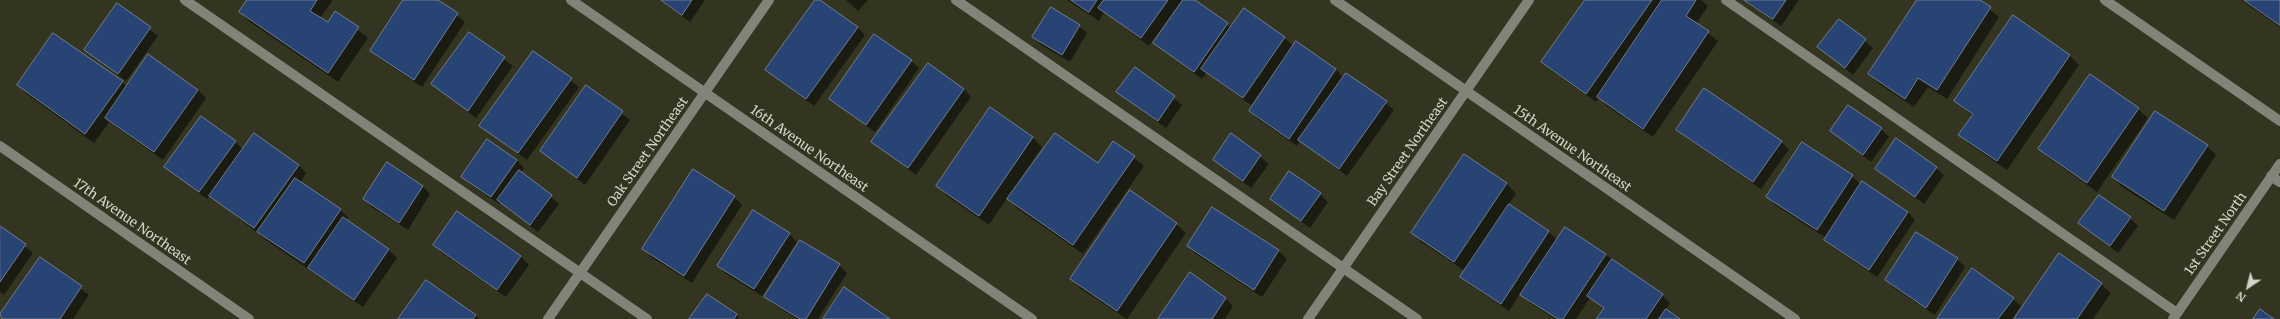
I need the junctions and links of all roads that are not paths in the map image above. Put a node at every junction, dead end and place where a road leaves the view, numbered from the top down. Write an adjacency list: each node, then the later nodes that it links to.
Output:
1 (186, 0): 16 (street)
2 (571, 0): 10 (street, 16th Avenue Northeast)
3 (769, 0): 10 (street, Oak Street Northeast)
4 (956, 0): 15 (street)
5 (1335, 0): 9 (street, 15th Avenue Northeast)
6 (1529, 0): 9 (street, Bay Street Northeast)
7 (1726, 0): 17 (street)
8 (2105, 0): 11 (street)
9 (1466, 91): 15 (street, Bay Street Northeast); 24 (street, 15th Avenue Northeast)
10 (705, 92): 16 (street, Oak Street Northeast); 21 (street, 16th Avenue Northeast)
11 (2280, 121)
12 (0, 146): 18 (street, 17th Avenue Northeast)
13 (2280, 164): 14 (street, 1st Street North)
14 (2276, 179): 17 (street, 1st Street North)
15 (1343, 268): 22 (street, Bay Street Northeast); 23 (street)
16 (580, 273): 19 (street, Oak Street Northeast); 20 (street)
17 (2175, 316)
18 (249, 319)
19 (548, 319)
20 (647, 319)
21 (1032, 319)
22 (1308, 319)
23 (1417, 319)
24 (1796, 319)

